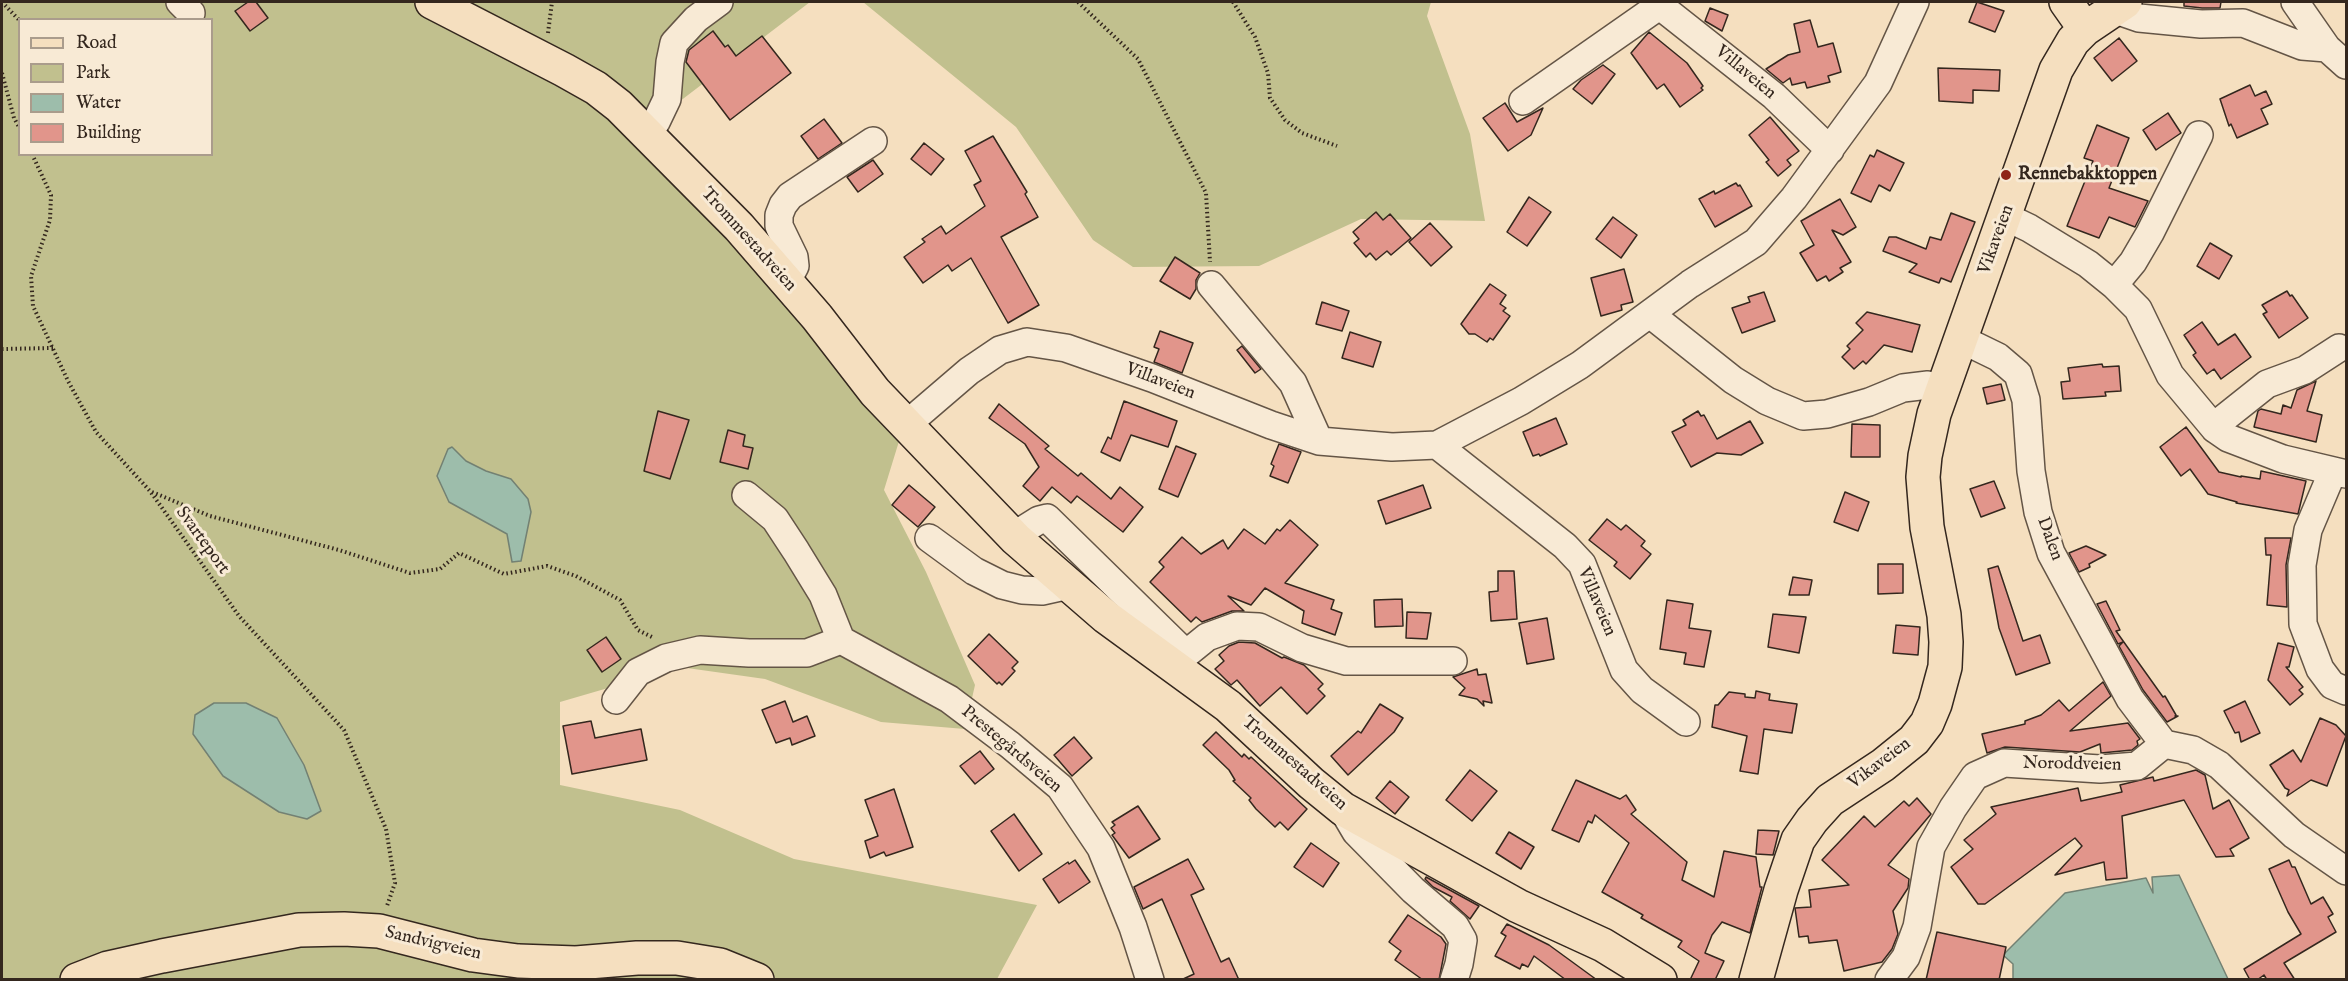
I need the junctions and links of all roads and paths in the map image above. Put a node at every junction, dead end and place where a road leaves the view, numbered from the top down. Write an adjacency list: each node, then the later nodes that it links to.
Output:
1 (2, 2): 12 (path)
2 (432, 2): 19 (main road, Trommestadveien)
3 (552, 2): 14 (path)
4 (719, 2): 19 (street)
5 (1078, 2): 27 (path)
6 (1233, 2): 22 (path)
7 (1915, 2): 23 (street, Villaveien)
8 (2066, 2): 13 (main road)
9 (2295, 2): 15 (street)
10 (1657, 4): 17 (street); 23 (street, Villaveien)
11 (2119, 5): 13 (main road, Vikaveien); 15 (street)
12 (18, 19)
13 (2085, 29): 25 (main road, Vikaveien)
14 (548, 34)
15 (2337, 57)
16 (2, 73): 18 (path)
17 (1523, 101)
18 (18, 125)
19 (645, 131): 26 (main road, Trommestadveien)
20 (2199, 135): 28 (street)
21 (873, 141): 26 (street)
22 (1337, 146)
23 (1830, 150): 29 (street, Villaveien)
24 (33, 156): 31 (path, Svarteport)
25 (2006, 217): 28 (street); 30 (main road, Vikaveien)
26 (787, 281): 35 (main road, Trommestadveien)
27 (1211, 285): 37 (street)
28 (2114, 285): 36 (street)
29 (1650, 314): 34 (street); 38 (street, Villaveien)
30 (1961, 339): 34 (main road, Vikaveien); 52 (street, Dalen)
31 (53, 348): 33 (path); 40 (path, Svarteport)
32 (2339, 348): 36 (street)
33 (2, 349)
34 (1943, 390): 59 (main road, Vikaveien)
35 (906, 425): 37 (street, Villaveien); 43 (main road, Trommestadveien)
36 (2215, 429): 39 (street)
37 (1319, 441): 38 (street, Villaveien)
38 (1437, 445): 51 (street, Villaveien)
39 (2340, 472): 49 (street)
40 (150, 491): 46 (path); 55 (path, Svarteport)
41 (746, 495): 45 (street)
42 (929, 538): 44 (street)
43 (1016, 539): 44 (main road, Trommestadveien); 47 (street, Trommestadveien)
44 (1069, 585): 47 (main road, Trommestadveien)
45 (841, 640): 46 (street); 62 (street, Prestegårdsveien)
46 (683, 655): 50 (street)
47 (1181, 661): 48 (street); 53 (main road, Trommestadveien)
48 (1453, 662)
49 (2346, 691)
50 (616, 700)
51 (1686, 722)
52 (2164, 744): 54 (street); 66 (street, Noroddveien)
53 (1342, 809): 56 (main road, Trommestadveien); 63 (street)
54 (2346, 871)
55 (379, 931): 57 (main road, Sandvigveien); 58 (main road, Sandvigveien)
56 (1604, 945): 64 (main road, Trommestadveien); 65 (street, Trommestadveien)
57 (547, 971): 61 (main road, Sandvigveien)
58 (110, 974): 60 (main road, Sandvigveien)
59 (1757, 977)
60 (77, 980)
61 (757, 980)
62 (1150, 980)
63 (1454, 980)
64 (1660, 980)
65 (1681, 980)
66 (1889, 980)

